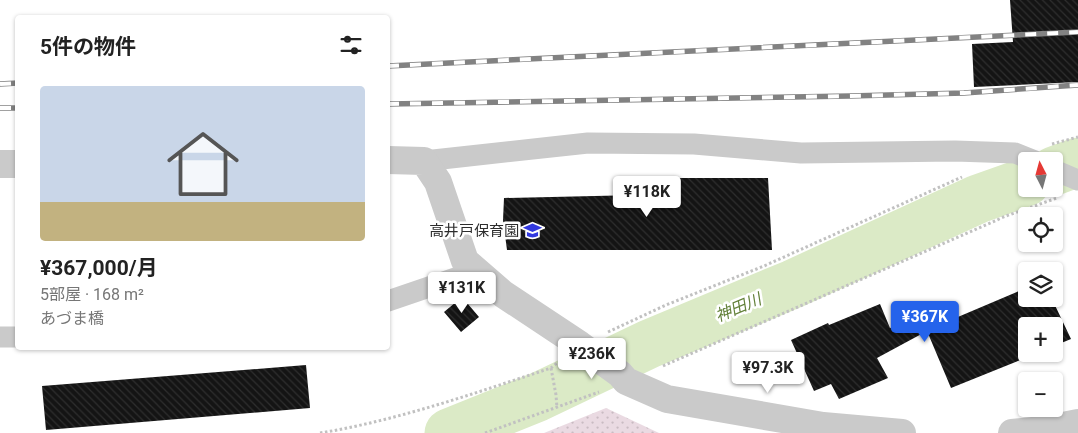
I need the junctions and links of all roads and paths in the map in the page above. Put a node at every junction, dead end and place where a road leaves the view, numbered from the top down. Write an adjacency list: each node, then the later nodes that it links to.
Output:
1 (1078, 137): 2 (path)
2 (1042, 152)
3 (1018, 157): 5 (street)
4 (390, 160): 5 (street)
5 (424, 161): 12 (street)
6 (0, 164): 7 (street)
7 (15, 164)
8 (970, 173): 16 (path)
9 (1063, 174): 10 (street)
10 (1078, 180)
11 (1057, 198): 18 (path)
12 (476, 271): 13 (street); 16 (street)
13 (390, 300)
14 (15, 337): 15 (street)
15 (0, 338)
16 (584, 348): 17 (path); 18 (street)
17 (551, 368): 19 (path); 21 (path)
18 (623, 378): 19 (path); 23 (street)
19 (557, 408): 22 (path)
20 (1078, 423): 24 (street)
21 (320, 433)
22 (484, 433)
23 (902, 433)
24 (1012, 433)

